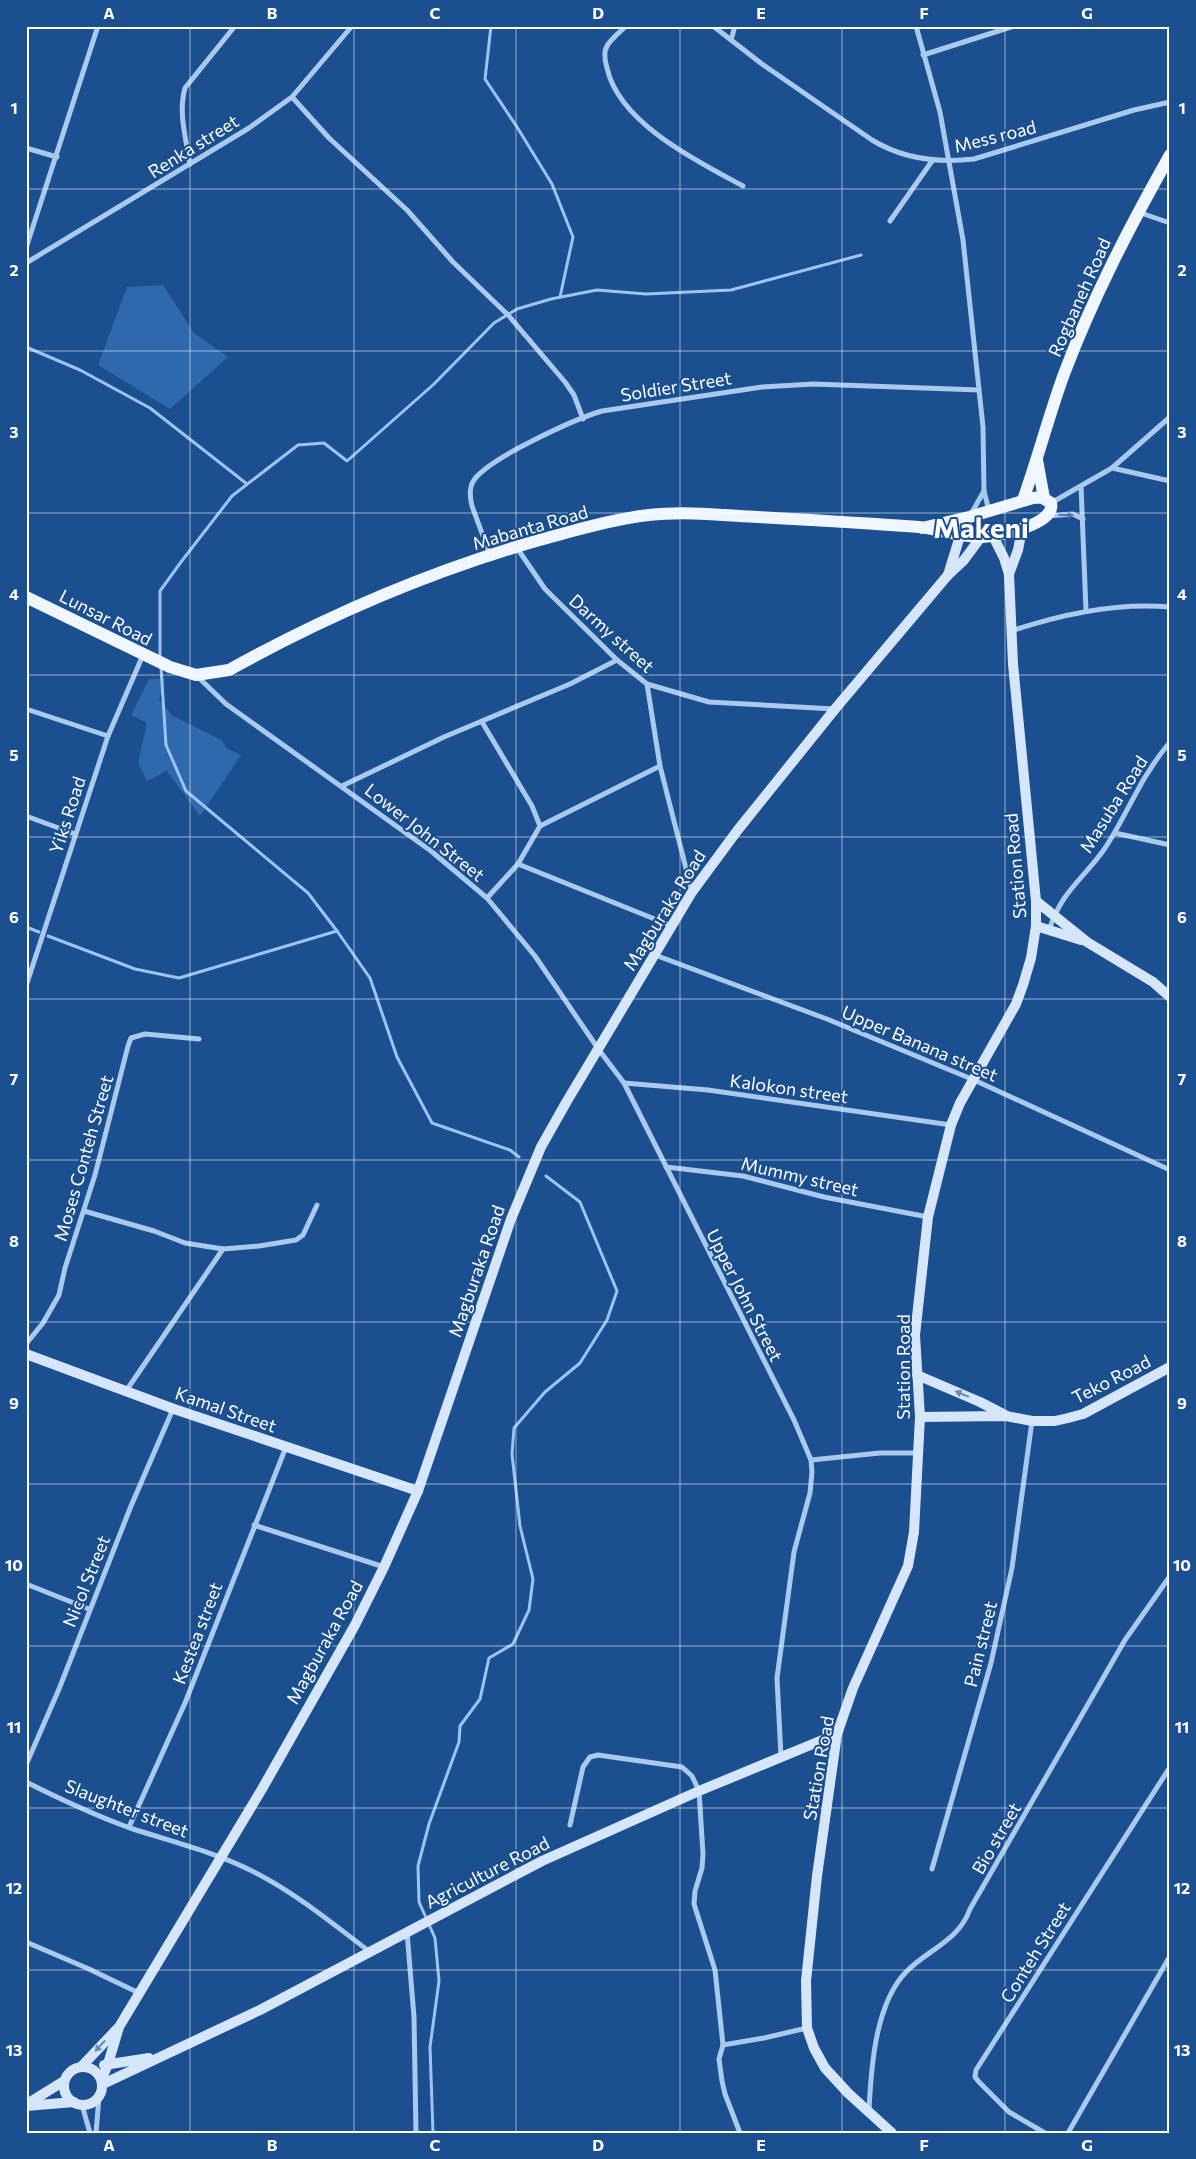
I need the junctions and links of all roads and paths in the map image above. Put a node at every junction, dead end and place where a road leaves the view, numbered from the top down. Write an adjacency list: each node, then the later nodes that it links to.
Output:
1 (98, 26): 15 (street)
2 (235, 26): 18 (street)
3 (352, 26): 11 (street, Renka street)
4 (626, 26): 19 (street)
5 (713, 26): 9 (street, Mess road)
6 (734, 26): 9 (street)
7 (916, 26): 10 (street)
8 (1014, 26): 10 (street)
9 (730, 40): 16 (street, Mess road)
10 (924, 55): 17 (street)
11 (292, 97): 18 (street, Renka street); 27 (street)
12 (1170, 102): 17 (street, Mess road)
13 (26, 148): 15 (street)
14 (1170, 154): 20 (main road, Rogbaneh Road)
15 (57, 157): 23 (street)
16 (932, 160): 17 (street, Mess road); 21 (street)
17 (950, 161): 25 (street)
18 (190, 164): 24 (street, Renka street)
19 (743, 186)
20 (1138, 212): 22 (street); 28 (main road, Rogbaneh Road)
21 (890, 221)
22 (1170, 224)
23 (26, 248)
24 (26, 263)
25 (979, 390): 27 (street, Soldier Street); 32 (street)
26 (1170, 417): 29 (street)
27 (583, 419): 44 (street, Soldier Street)
28 (1037, 460): 33 (main road, Rogbaneh Road); 34 (main road)
29 (1112, 468): 30 (street); 31 (street)
30 (1170, 481)
31 (1081, 486): 34 (street); 38 (street)
32 (984, 490): 35 (street); 37 (street)
33 (1022, 500): 34 (main road); 35 (main road)
34 (1048, 501): 36 (main road)
35 (989, 511): 37 (main road)
36 (1048, 516): 38 (street, one-way to 38); 40 (main road)
37 (969, 517): 39 (main road); 41 (street, Magburaka Road)
38 (1083, 519): 49 (street)
39 (922, 528): 41 (main road); 43 (main road, Mabanta Road)
40 (1022, 529): 42 (main road); 45 (street, Station Road)
41 (960, 536): 42 (main road); 46 (street, Magburaka Road)
42 (987, 537): 45 (street, Station Road); 46 (street, Magburaka Road)
43 (516, 547): 44 (main road, Mabanta Road); 52 (street, Darmy street)
44 (490, 555): 54 (main road, Mabanta Road)
45 (1010, 574): 50 (street, Station Road)
46 (948, 576): 57 (street, Magburaka Road)
47 (26, 597): 51 (main road, Lunsar Road)
48 (1170, 607): 49 (street)
49 (1086, 611): 50 (street)
50 (1011, 631): 71 (street, Station Road)
51 (148, 658): 53 (main road, Lunsar Road); 59 (street, Yiks Road)
52 (617, 660): 55 (street, Darmy street); 58 (street)
53 (170, 667): 54 (main road, Mabanta Road)
54 (196, 675): 62 (street, Lower John Street)
55 (647, 684): 57 (street, Darmy street); 61 (street)
56 (26, 709): 59 (street)
57 (834, 709): 69 (street, Magburaka Road)
58 (482, 722): 62 (street); 64 (street)
59 (108, 736): 66 (street, Yiks Road)
60 (1170, 742): 65 (street, Masuba Road)
61 (660, 766): 64 (street); 69 (street)
62 (342, 786): 70 (street, Lower John Street)
63 (26, 816): 66 (street)
64 (540, 826): 68 (street)
65 (1114, 833): 67 (street); 72 (street, Masuba Road)
66 (75, 834): 78 (street, Yiks Road)
67 (1170, 845)
68 (518, 864): 70 (street); 73 (street)
69 (692, 892): 73 (street, Magburaka Road)
70 (487, 898): 81 (street, Lower John Street)
71 (1036, 901): 72 (street); 74 (street, Station Road)
72 (1054, 915): 75 (street, Masuba Road); 76 (street)
73 (672, 926): 77 (street, Magburaka Road)
74 (1036, 926): 75 (street); 82 (street, Station Road)
75 (1049, 930): 76 (street)
76 (1087, 942): 79 (street)
77 (655, 955): 81 (street, Magburaka Road); 82 (street, Upper Banana street)
78 (26, 986)
79 (1170, 997)
80 (198, 1039): 88 (street, Moses Conteh Street)
81 (599, 1050): 83 (street, Upper John Street); 103 (street, Magburaka Road)
82 (974, 1080): 84 (street, Station Road); 86 (street, Upper Banana street)
83 (624, 1082): 84 (street, Kalokon street); 85 (street, Upper John Street)
84 (951, 1125): 89 (street, Station Road)
85 (666, 1168): 89 (street, Mummy street); 102 (street, Upper John Street)
86 (1170, 1170)
87 (317, 1204): 90 (street)
88 (84, 1211): 90 (street); 91 (street, Moses Conteh Street)
89 (928, 1217): 94 (street, Station Road)
90 (223, 1249): 95 (street)
91 (26, 1344)
92 (26, 1354): 95 (street, Kamal Street)
93 (1170, 1367): 99 (street, Teko Road)
94 (917, 1375): 97 (street, Teko Road, one-way to 94); 98 (street, Station Road)
95 (126, 1392): 96 (street, Kamal Street)
96 (174, 1409): 100 (street, Kamal Street); 108 (street, Nicol Street)
97 (1006, 1416): 98 (street, Teko Road); 99 (street, Teko Road)
98 (920, 1417): 101 (street, Station Road)
99 (1032, 1421): 118 (street, Pain street)
100 (286, 1447): 103 (street, Kamal Street); 104 (street, Kestea street)
101 (919, 1453): 102 (street); 109 (street, Station Road)
102 (811, 1460): 110 (street)
103 (418, 1491): 105 (street, Magburaka Road)
104 (254, 1525): 105 (street); 116 (street, Kestea street)
105 (384, 1567): 117 (street, Magburaka Road)
106 (1170, 1576): 136 (street, Bio street)
107 (26, 1584): 108 (street)
108 (89, 1609): 111 (street, Nicol Street)
109 (837, 1734): 110 (street, Agriculture Road); 125 (street, Station Road)
110 (781, 1758): 114 (street, Agriculture Road)
111 (26, 1765)
112 (1170, 1767): 142 (street, Conteh Street)
113 (26, 1782): 116 (street, Slaughter street)
114 (699, 1791): 115 (street); 119 (street, Agriculture Road); 126 (street)
115 (570, 1825)
116 (129, 1827): 117 (street, Slaughter street)
117 (220, 1856): 121 (street, Slaughter street); 123 (street, Magburaka Road)
118 (932, 1869)
119 (410, 1930): 121 (street, Agriculture Road); 139 (street)
120 (26, 1942): 123 (street)
121 (371, 1952): 127 (street, Agriculture Road)
122 (1170, 1956): 143 (street)
123 (139, 1993): 124 (street, Magburaka Road)
124 (119, 2027): 128 (street, Magburaka Road); 129 (street, Magburaka Road, one-way to 129)
125 (807, 2028): 126 (street); 136 (street, Station Road)
126 (723, 2045): 140 (street)
127 (160, 2056): 128 (street, Agriculture Road); 132 (street, Agriculture Road)
128 (108, 2064): 130 (street, Agriculture Road); 132 (street, Magburaka Road)
129 (82, 2066): 130 (street); 131 (street)
130 (92, 2068): 132 (street)
131 (64, 2081): 134 (street); 135 (street)
132 (102, 2081): 133 (street)
133 (99, 2097): 134 (street); 138 (street)
134 (78, 2104): 135 (street); 137 (street)
135 (26, 2105)
136 (869, 2113): 141 (street, Station Road)
137 (90, 2133)
138 (96, 2133)
139 (416, 2133)
140 (740, 2133)
141 (892, 2133)
142 (1045, 2133)
143 (1068, 2133)

